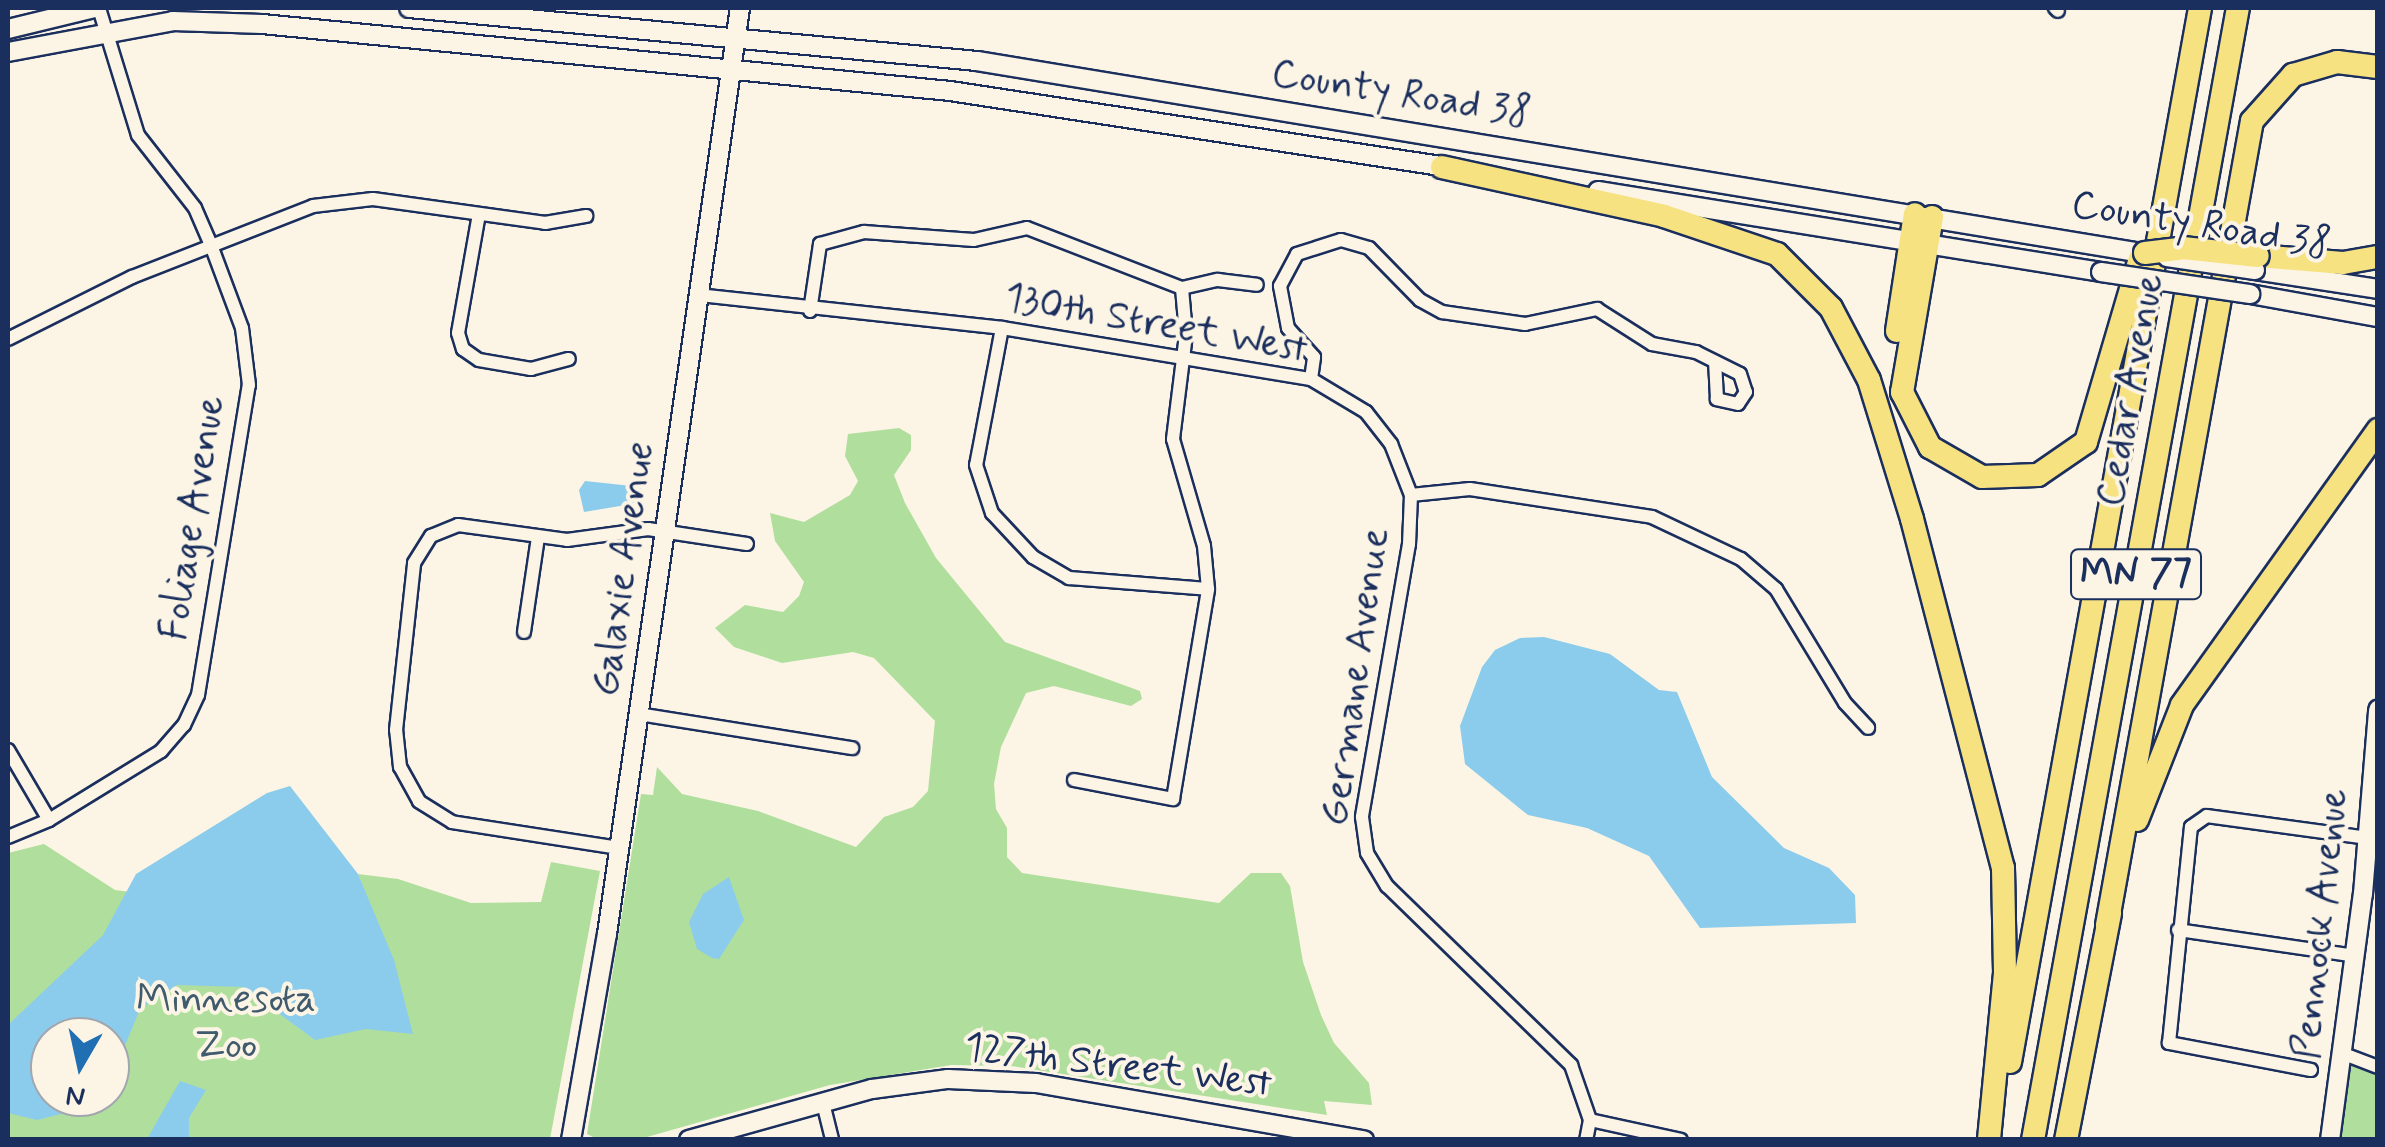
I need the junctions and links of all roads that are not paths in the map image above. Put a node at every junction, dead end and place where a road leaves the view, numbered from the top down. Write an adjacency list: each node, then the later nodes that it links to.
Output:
1 (97, 8): 6 (main road); 7 (street, Foliage Avenue)
2 (409, 8): 8 (main road, County Road 38)
3 (740, 8): 8 (main road, Galaxie Avenue)
4 (2200, 8): 12 (highway, Cedar Avenue / MN 77)
5 (2238, 8): 67 (highway, Cedar Avenue / MN 77)
6 (8, 29)
7 (106, 30): 9 (main road, County Road 38); 10 (main road, County Road 38); 18 (street, Foliage Avenue)
8 (736, 36): 10 (main road, Galaxie Avenue); 15 (main road, County Road 38)
9 (8, 52)
10 (732, 67): 13 (main road, County Road 38); 25 (main road, Galaxie Avenue)
11 (2378, 67): 52 (highway)
12 (2187, 82): 17 (highway); 66 (highway, Cedar Avenue / MN 77)
13 (1442, 166): 17 (main road, County Road 38); 35 (highway)
14 (479, 214): 16 (street); 18 (street); 31 (street)
15 (1923, 215): 17 (highway); 19 (main road, County Road 38)
16 (586, 216)
17 (1919, 243): 27 (main road, County Road 38, bridge); 35 (highway)
18 (211, 245): 29 (street); 48 (street, Foliage Avenue)
19 (2144, 253): 21 (highway, bridge)
20 (2378, 256): 21 (highway)
21 (2256, 263): 24 (main road, County Road 38)
22 (1258, 285): 23 (street)
23 (1182, 288): 26 (street); 30 (street)
24 (2378, 289)
25 (699, 295): 26 (street, 130th Street West); 37 (main road, Galaxie Avenue)
26 (810, 310): 28 (street, 130th Street West)
27 (2378, 317)
28 (1002, 328): 30 (street, 130th Street West); 40 (street)
29 (8, 340)
30 (1184, 356): 33 (street, 130th Street West); 40 (street)
31 (569, 359)
32 (1715, 362): 33 (street)
33 (1310, 378): 36 (street, 130th Street West)
34 (2378, 430): 52 (highway)
35 (1890, 448): 66 (highway)
36 (1411, 495): 44 (street); 59 (street, Germane Avenue)
37 (666, 532): 38 (street); 39 (street); 42 (main road, Galaxie Avenue)
38 (538, 537): 41 (street); 51 (street)
39 (747, 544)
40 (1208, 589): 47 (street)
41 (524, 632)
42 (639, 714): 45 (street); 51 (main road, Galaxie Avenue)
43 (2377, 714): 50 (main road, Pennock Avenue)
44 (1868, 728)
45 (852, 748)
46 (8, 750): 48 (street)
47 (1074, 780)
48 (49, 820): 49 (street, Foliage Avenue)
49 (8, 837)
50 (2367, 838): 53 (street); 54 (main road, Pennock Avenue)
51 (620, 848): 60 (main road, Galaxie Avenue)
52 (2107, 925): 68 (highway)
53 (2178, 930): 54 (street); 57 (street)
54 (2356, 956): 55 (main road, Pennock Avenue)
55 (2344, 1054): 56 (street); 69 (main road, Pennock Avenue)
56 (2378, 1066)
57 (2311, 1070)
58 (823, 1103): 61 (main road, 127th Street West); 62 (street); 63 (main road, 127th Street West)
59 (1590, 1120): 64 (street); 65 (street)
60 (571, 1140)
61 (689, 1140)
62 (832, 1140)
63 (1364, 1140)
64 (1586, 1140)
65 (1681, 1140)
66 (1992, 1140)
67 (2033, 1140)
68 (2066, 1140)
69 (2330, 1140)

